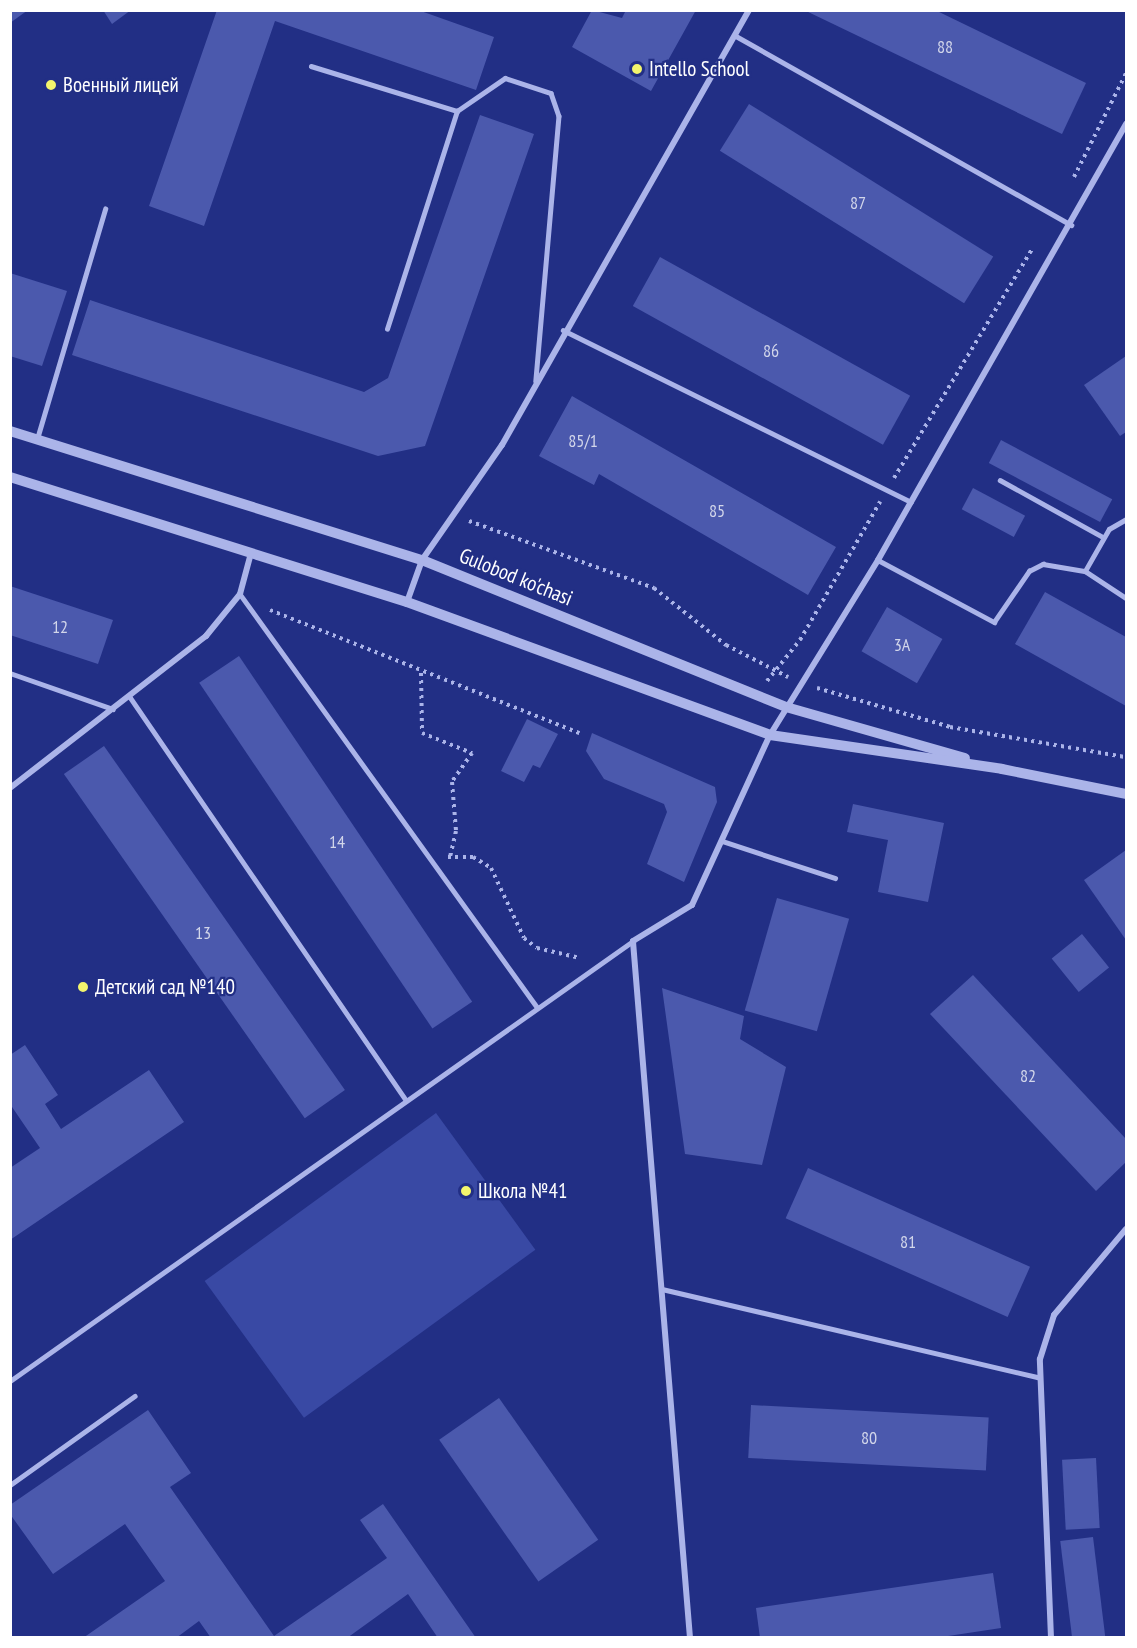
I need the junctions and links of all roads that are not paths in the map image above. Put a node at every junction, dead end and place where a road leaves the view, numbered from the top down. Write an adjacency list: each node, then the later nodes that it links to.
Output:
1 (750, 10): 2 (street)
2 (736, 36): 7 (lane); 9 (street)
3 (311, 66): 4 (lane)
4 (457, 111): 8 (lane); 10 (lane)
5 (1126, 124): 7 (street)
6 (105, 209): 12 (lane)
7 (1071, 225): 15 (street)
8 (387, 329)
9 (563, 330): 10 (street); 15 (lane)
10 (536, 381): 19 (street)
11 (10, 431): 12 (street, Gulobod ko'chasi)
12 (37, 439): 19 (street, Gulobod ko'chasi)
13 (10, 477): 18 (street, Gulobod ko'chasi)
14 (1000, 480): 17 (lane)
15 (911, 502): 20 (street)
16 (1126, 519): 17 (lane)
17 (1104, 537): 21 (lane)
18 (251, 552): 22 (street); 24 (street, Gulobod ko'chasi)
19 (422, 560): 24 (street); 27 (street, Gulobod ko'chasi)
20 (878, 560): 21 (lane); 27 (street)
21 (1085, 571): 23 (lane)
22 (240, 594): 26 (street); 36 (lane)
23 (1126, 597)
24 (407, 602): 29 (street, Gulobod ko'chasi)
25 (10, 674): 28 (lane)
26 (130, 697): 28 (street); 37 (lane)
27 (786, 707): 29 (street); 30 (street, Gulobod ko'chasi)
28 (114, 709): 31 (street)
29 (770, 735): 30 (street, Gulobod ko'chasi); 33 (street)
30 (1002, 769): 32 (street, Gulobod ko'chasi)
31 (10, 788)
32 (1126, 794)
33 (722, 841): 34 (lane); 35 (street)
34 (835, 878)
35 (633, 941): 36 (lane); 39 (street)
36 (537, 1007): 37 (lane)
37 (406, 1100): 41 (lane)
38 (1126, 1229): 40 (street)
39 (662, 1289): 40 (lane); 44 (street)
40 (1038, 1377): 45 (street)
41 (10, 1381)
42 (135, 1396): 43 (lane)
43 (10, 1485)
44 (690, 1638)
45 (1051, 1638)

